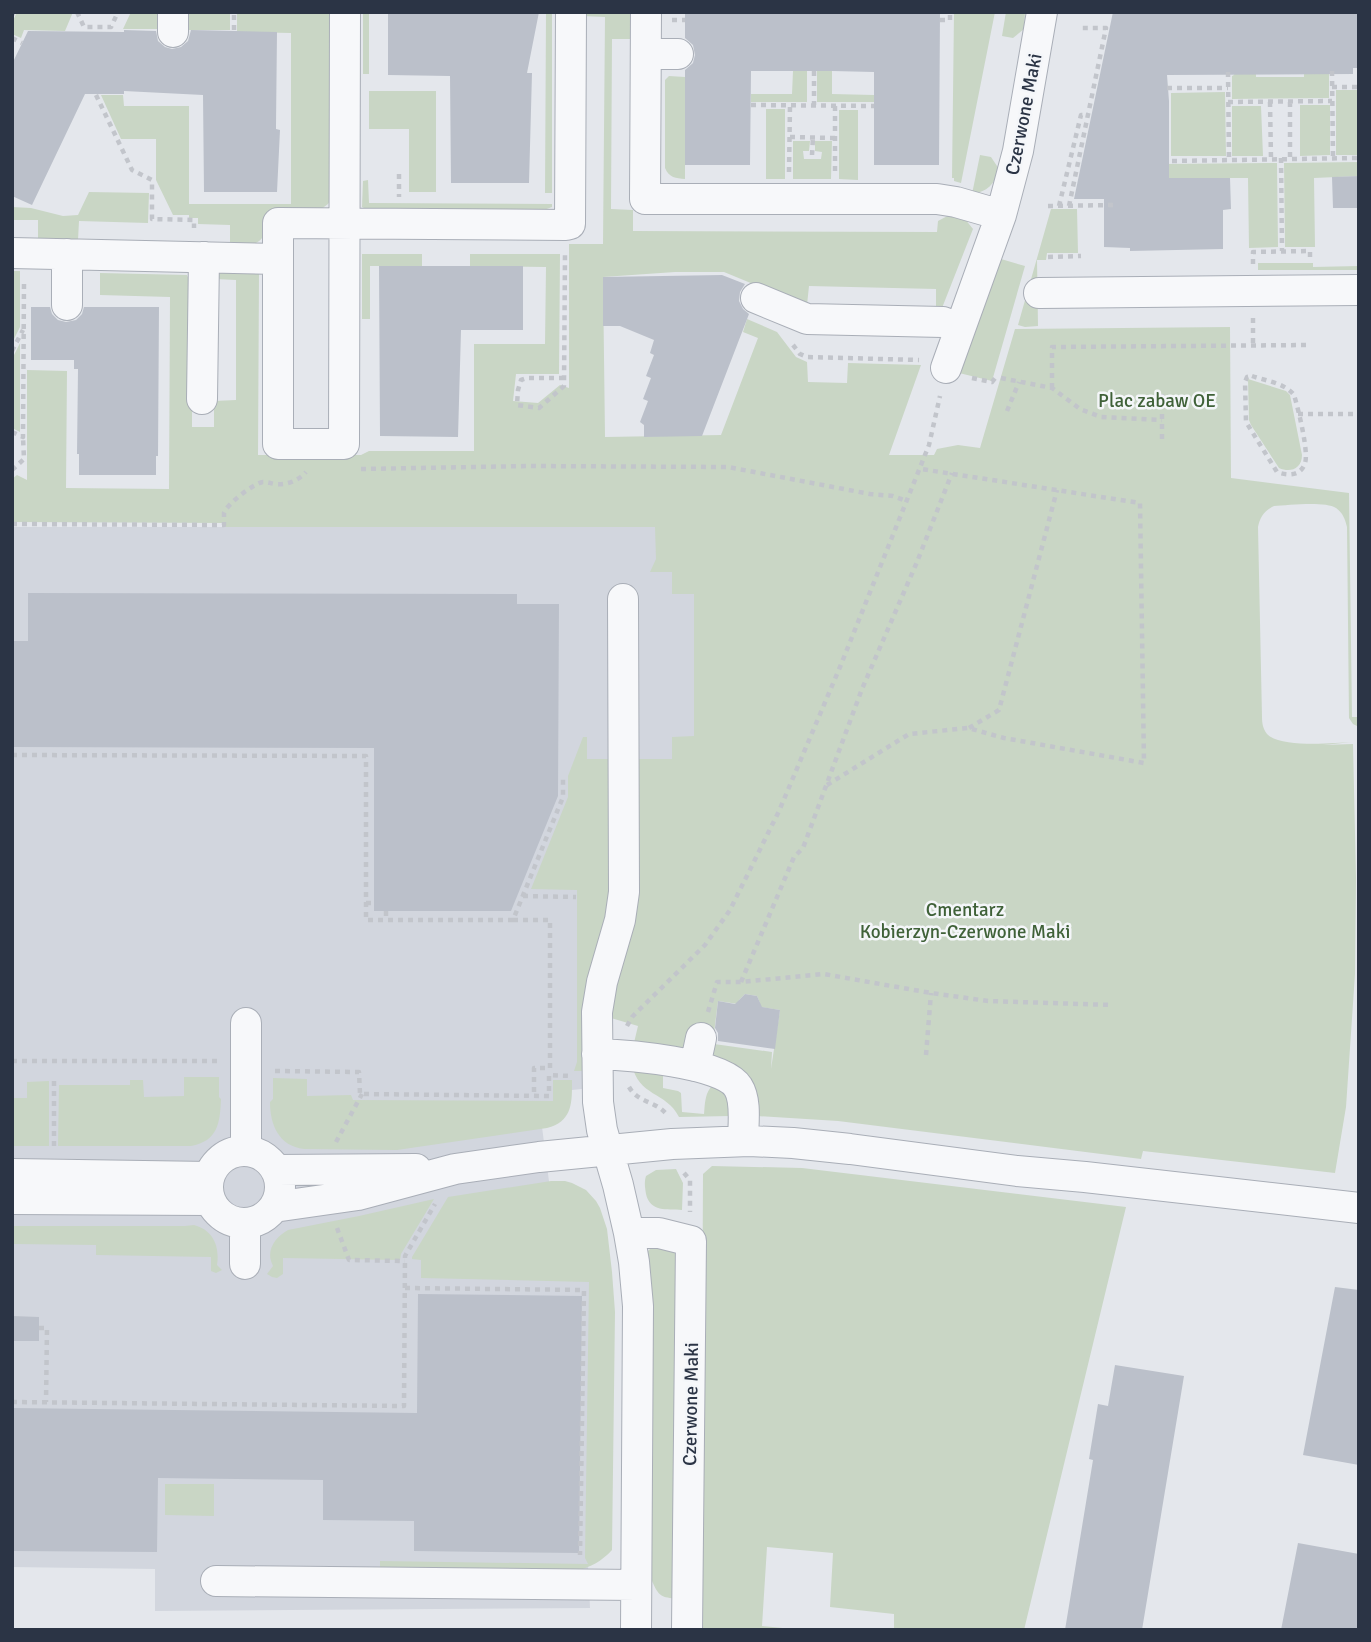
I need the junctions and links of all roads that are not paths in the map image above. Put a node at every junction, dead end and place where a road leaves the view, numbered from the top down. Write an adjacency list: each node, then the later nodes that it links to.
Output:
1 (345, 12): 8 (street)
2 (571, 12): 8 (street)
3 (1042, 12): 7 (street, Czerwone Maki)
4 (659, 16): 5 (street)
5 (646, 54): 6 (street); 7 (street)
6 (678, 54)
7 (1001, 215): 17 (street, Czerwone Maki)
8 (345, 223): 11 (street); 11 (street)
9 (67, 254): 10 (street); 12 (street); 16 (street)
10 (198, 257): 11 (street); 19 (street)
11 (278, 259)
12 (18, 266)
13 (1359, 290): 14 (street)
14 (1039, 293)
15 (756, 298): 17 (street)
16 (67, 305)
17 (959, 328): 18 (street, Czerwone Maki)
18 (946, 368)
19 (202, 399)
20 (624, 599): 22 (street)
21 (246, 1023): 25 (street)
22 (600, 1062): 23 (street); 24 (street)
23 (743, 1141): 24 (street); 31 (street)
24 (607, 1149): 26 (street); 34 (street)
25 (246, 1150): 27 (street); 29 (street)
26 (455, 1169): 27 (street); 32 (street)
27 (277, 1170): 32 (street)
28 (12, 1174): 29 (street)
29 (209, 1188): 30 (street); 33 (street)
30 (12, 1199)
31 (1345, 1206)
32 (274, 1207): 33 (street)
33 (244, 1223): 35 (street)
34 (629, 1233): 37 (street); 39 (street, Czerwone Maki)
35 (245, 1264)
36 (216, 1581): 37 (street)
37 (636, 1585): 38 (street)
38 (636, 1630)
39 (687, 1630)

